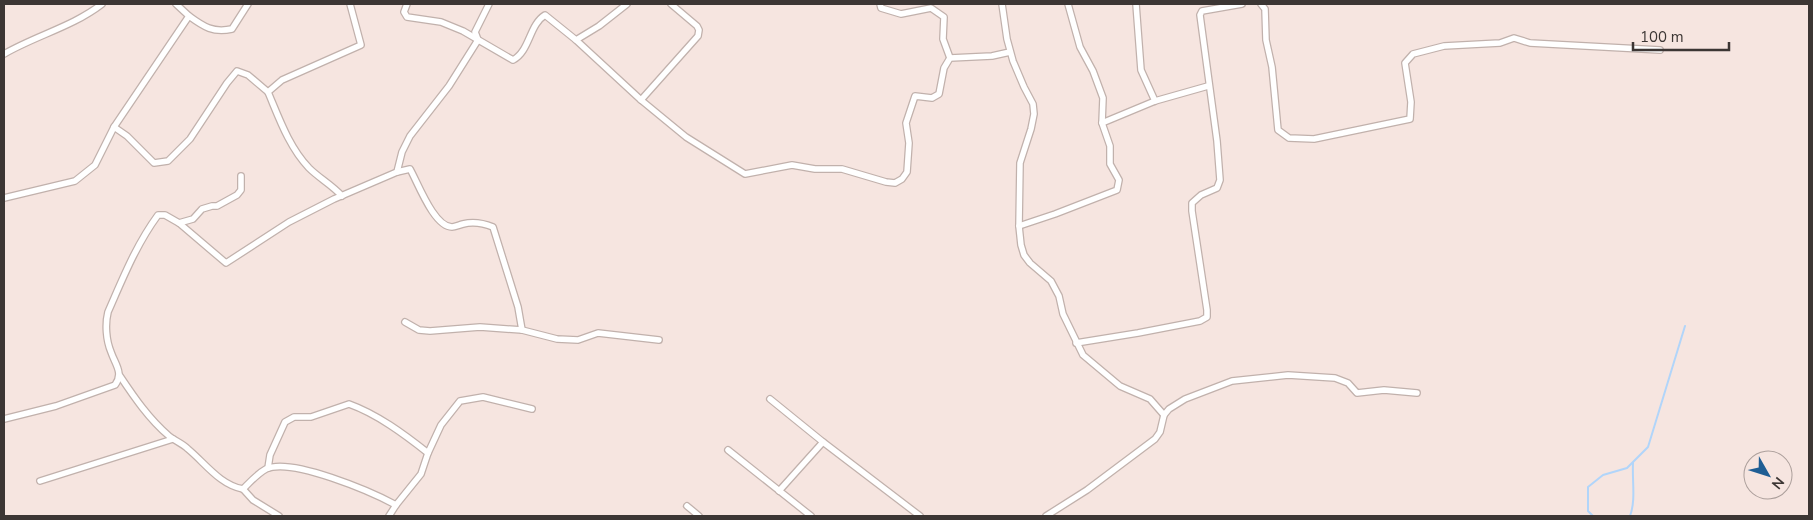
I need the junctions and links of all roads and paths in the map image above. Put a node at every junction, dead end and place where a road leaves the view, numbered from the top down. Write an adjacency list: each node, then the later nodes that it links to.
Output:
1 (102, 4): 22 (street)
2 (176, 4): 17 (street)
3 (248, 4): 17 (street)
4 (350, 4): 25 (street)
5 (407, 4): 18 (street)
6 (489, 4): 18 (street)
7 (628, 4): 19 (street)
8 (671, 4): 26 (street)
9 (880, 4): 23 (street)
10 (1002, 4): 21 (street)
11 (1068, 4): 28 (street)
12 (1136, 4): 27 (street)
13 (1204, 4): 16 (street)
14 (1242, 4): 16 (street)
15 (1261, 4): 20 (street)
16 (1202, 11): 24 (street)
17 (189, 16): 29 (street)
18 (478, 40): 19 (street); 30 (street)
19 (576, 40): 26 (street)
20 (1660, 50)
21 (1010, 52): 23 (street); 35 (street)
22 (4, 54)
23 (950, 58): 26 (street)
24 (1208, 86): 27 (street); 39 (street)
25 (268, 92): 29 (street); 32 (street)
26 (641, 100)
27 (1155, 101): 28 (street)
28 (1102, 123): 35 (street)
29 (114, 127): 33 (street)
30 (397, 172): 32 (street); 37 (street)
31 (241, 176): 34 (street)
32 (342, 196): 34 (street)
33 (4, 198)
34 (179, 223): 40 (street)
35 (1019, 226): 39 (street)
36 (405, 322): 37 (street)
37 (522, 330): 38 (street)
38 (659, 340)
39 (1076, 343): 44 (street)
40 (120, 376): 45 (street); 46 (street)
41 (1416, 393): 44 (street)
42 (770, 399): 47 (street)
43 (532, 409): 49 (street)
44 (1164, 415): 61 (street)
45 (4, 420)
46 (173, 439): 51 (street); 52 (street)
47 (823, 442): 53 (street); 60 (street)
48 (728, 450): 53 (street)
49 (428, 453): 50 (street); 54 (street)
50 (268, 468): 52 (street); 54 (street)
51 (40, 481)
52 (243, 489): 56 (street)
53 (779, 491): 59 (street)
54 (396, 505): 57 (street)
55 (687, 506): 58 (street)
56 (279, 516)
57 (389, 516)
58 (699, 516)
59 (811, 516)
60 (920, 516)
61 (1046, 516)

